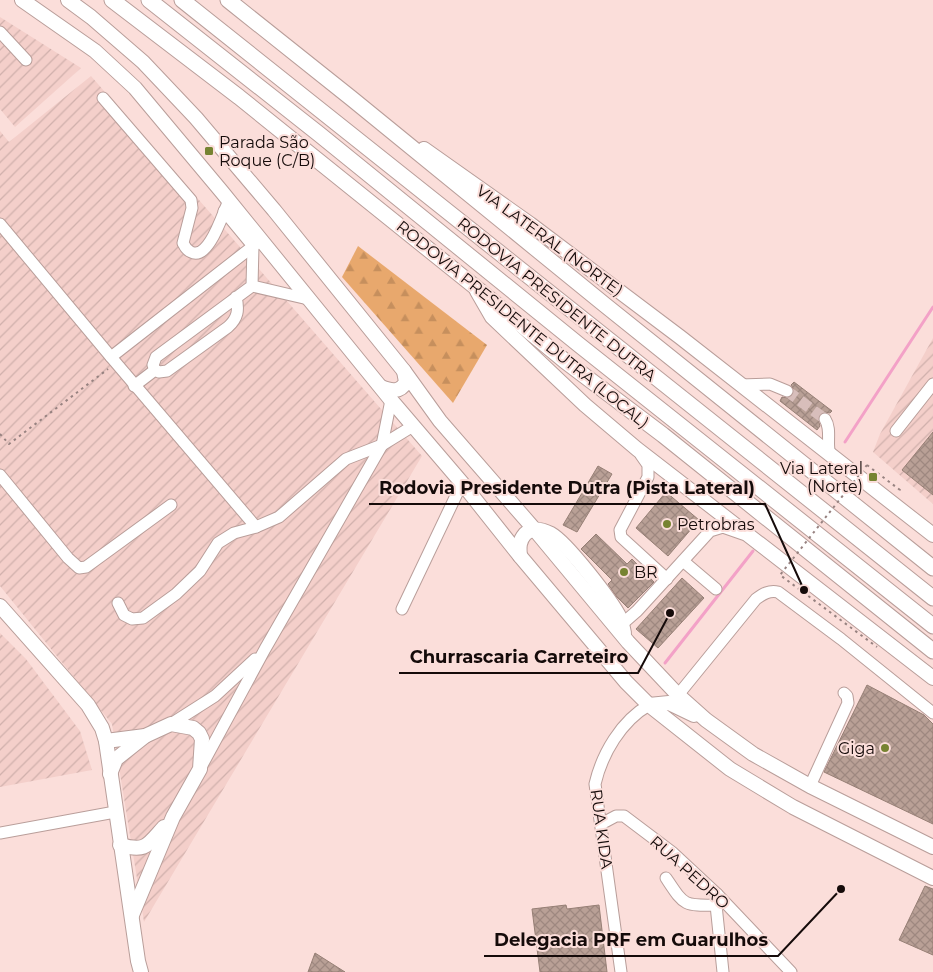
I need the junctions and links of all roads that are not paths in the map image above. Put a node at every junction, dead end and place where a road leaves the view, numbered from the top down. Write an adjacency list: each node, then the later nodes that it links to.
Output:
1 (22, 0): 11 (main road)
2 (68, 0): 20 (main road)
3 (112, 0): 15 (highway, RODOVIA PRESIDENTE DUTRA (LOCAL))
4 (149, 0): 50 (highway, RODOVIA PRESIDENTE DUTRA)
5 (182, 0): 45 (highway, RODOVIA PRESIDENTE DUTRA)
6 (228, 0): 10 (highway, RODOVIA PRESIDENTE DUTRA)
7 (0, 32): 8 (street)
8 (26, 60)
9 (104, 98): 11 (street)
10 (351, 98): 22 (main road, VIA LATERAL (NORTE)); 42 (highway, RODOVIA PRESIDENTE DUTRA)
11 (227, 206): 13 (main road)
12 (0, 224): 18 (street)
13 (257, 243): 14 (street); 17 (main road); 18 (street)
14 (252, 286): 16 (street); 17 (street)
15 (474, 286): 31 (main road); 53 (highway, RODOVIA PRESIDENTE DUTRA (LOCAL))
16 (236, 297): 19 (street); 19 (street)
17 (308, 299): 24 (main road)
18 (113, 360): 23 (street)
19 (155, 370): 23 (street)
20 (404, 371): 24 (main road); 37 (main road)
21 (933, 384): 29 (street)
22 (740, 385): 25 (street); 32 (main road, VIA LATERAL (NORTE))
23 (134, 386): 36 (street)
24 (381, 387): 26 (main road)
25 (787, 391)
26 (391, 400): 28 (main road); 30 (street)
27 (825, 419): 32 (street)
28 (413, 426): 30 (street); 34 (main road)
29 (896, 431)
30 (382, 445): 36 (street); 52 (street)
31 (637, 449): 38 (main road); 43 (street)
32 (830, 455): 39 (main road, VIA LATERAL (NORTE))
33 (0, 475): 35 (street)
34 (462, 483): 40 (main road); 48 (street)
35 (171, 505)
36 (256, 527): 46 (street)
37 (535, 530): 40 (main road); 49 (main road); 51 (main road)
38 (752, 536): 41 (street); 54 (main road)
39 (933, 536)
40 (520, 556): 57 (main road)
41 (683, 561): 43 (street); 44 (street)
42 (933, 568)
43 (667, 579): 49 (street)
44 (716, 589)
45 (933, 598)
46 (118, 603)
47 (0, 606): 62 (main road)
48 (402, 609)
49 (622, 624): 51 (main road)
50 (933, 626)
51 (625, 639): 56 (main road)
52 (265, 649): 60 (street); 63 (street)
53 (933, 651)
54 (933, 678)
55 (844, 693): 65 (street)
56 (678, 695): 58 (street); 59 (main road)
57 (649, 705): 59 (main road); 68 (street, RUA KIDA); 73 (main road)
58 (933, 713)
59 (706, 720): 65 (main road)
60 (171, 724): 61 (main road); 63 (main road)
61 (146, 736): 62 (main road); 64 (main road)
62 (106, 741): 64 (main road)
63 (200, 769): 67 (main road)
64 (110, 774): 66 (main road)
65 (810, 786): 71 (main road)
66 (115, 812): 69 (street); 70 (main road)
67 (173, 817): 70 (main road); 75 (main road)
68 (601, 824): 74 (street, RUA PEDRO); 77 (street, RUA KIDA)
69 (0, 833)
70 (120, 845): 75 (main road)
71 (933, 847)
72 (666, 878): 74 (street)
73 (933, 878)
74 (716, 899): 78 (street); 79 (street, RUA PEDRO)
75 (131, 916): 76 (main road)
76 (141, 972)
77 (621, 972)
78 (723, 972)
79 (791, 972)

